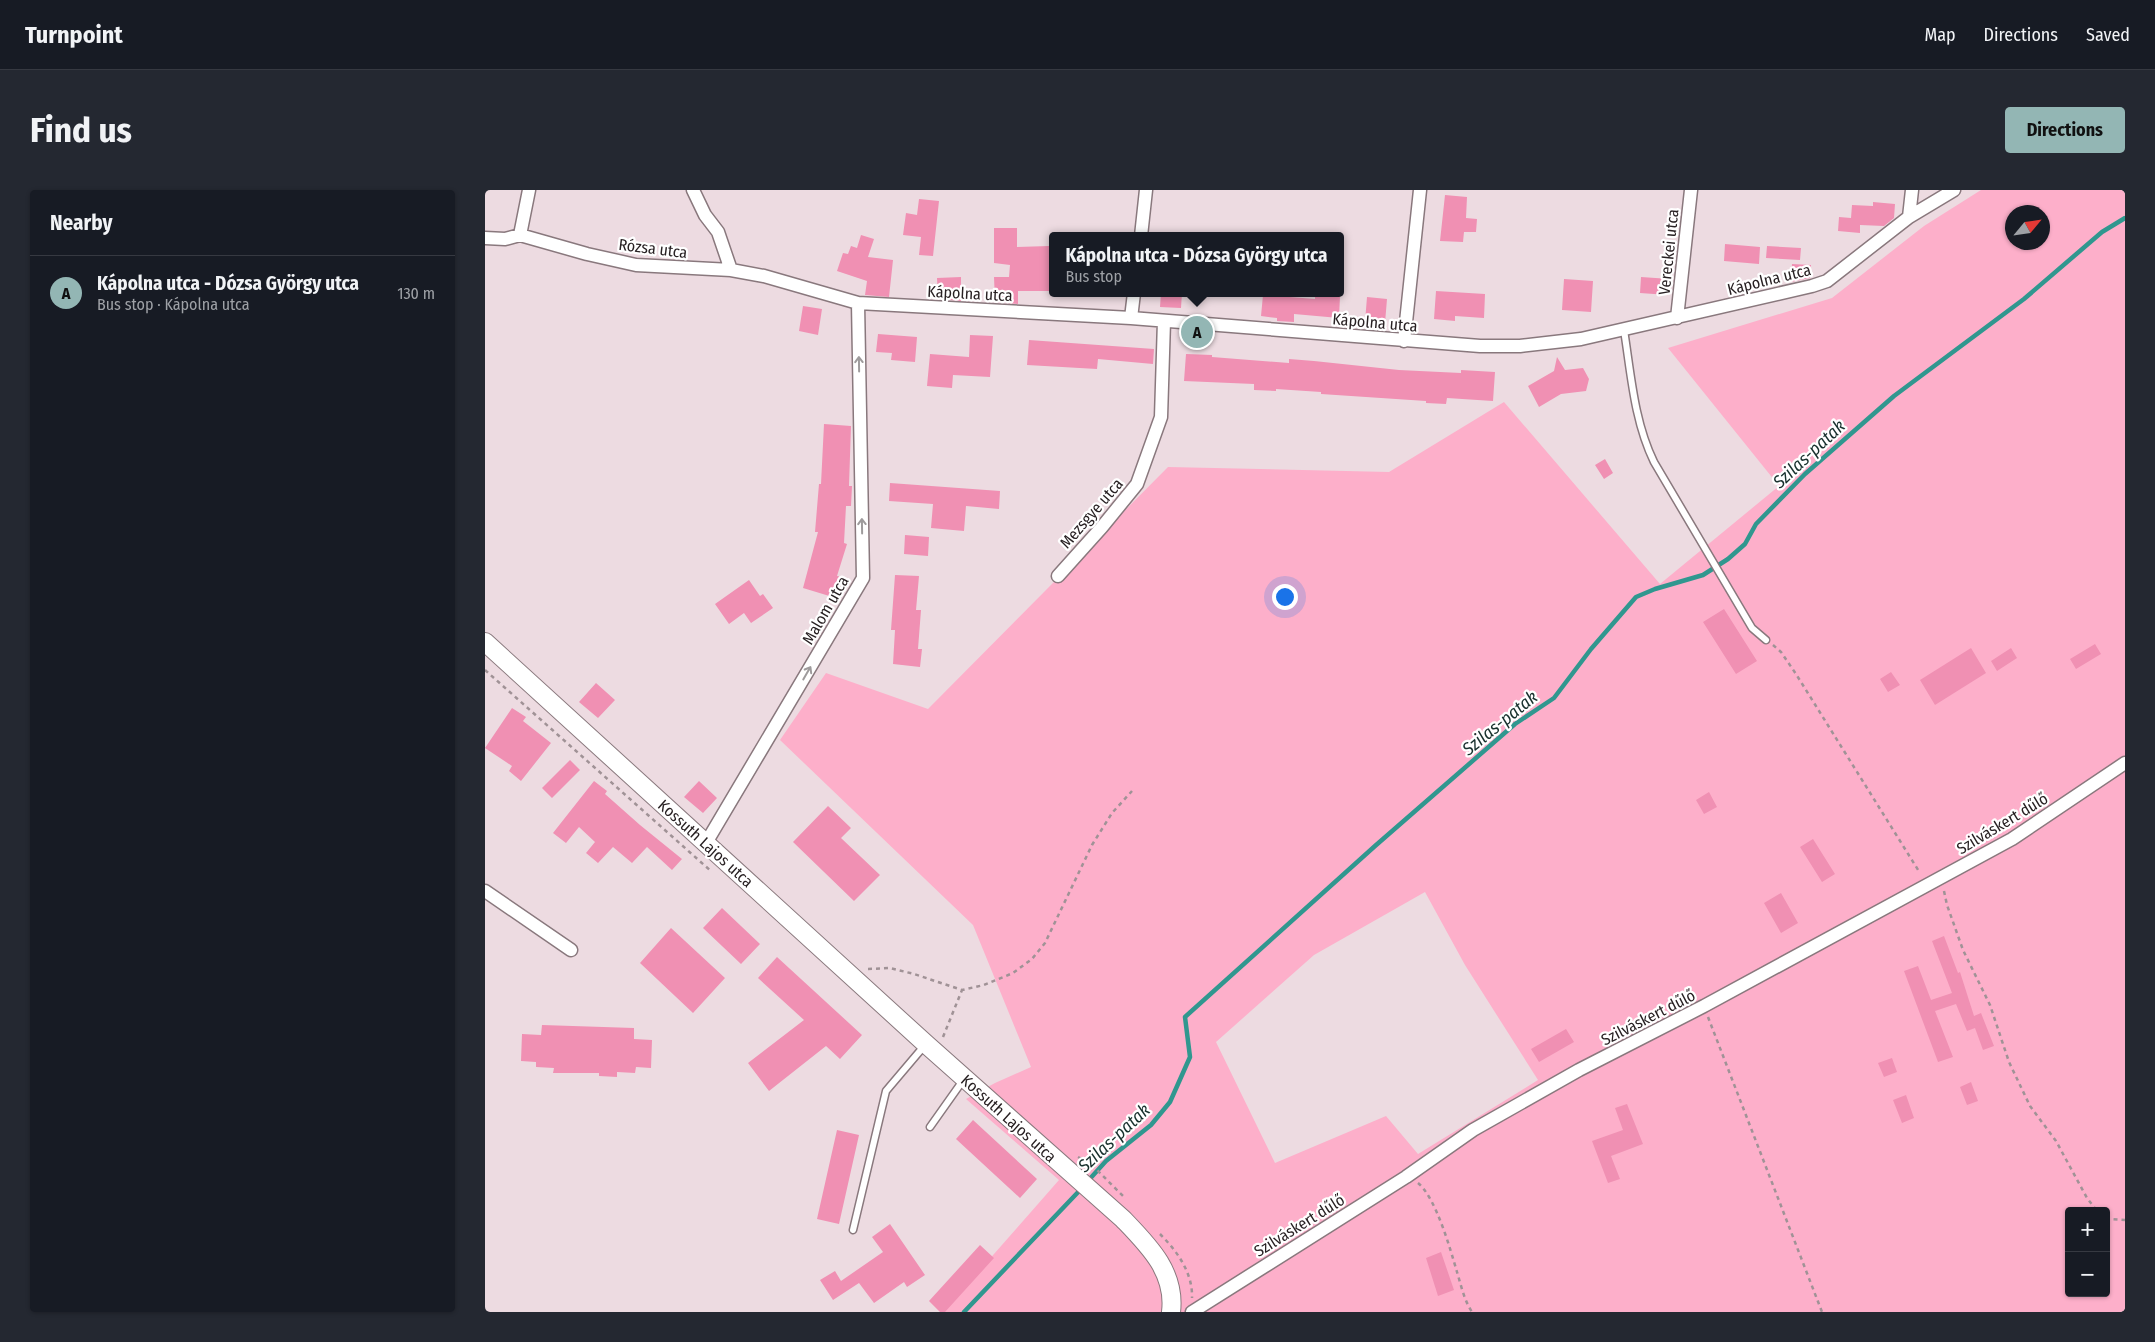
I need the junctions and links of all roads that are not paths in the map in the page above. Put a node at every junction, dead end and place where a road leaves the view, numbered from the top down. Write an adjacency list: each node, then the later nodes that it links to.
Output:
1 (529, 190): 10 (street)
2 (693, 190): 12 (street)
3 (1146, 190): 9 (street)
4 (1420, 190): 19 (street)
5 (1691, 190): 16 (street, Vereckei utca)
6 (1912, 190): 8 (street)
7 (1954, 190): 8 (street, Kápolna utca)
8 (1909, 218): 16 (street, Kápolna utca)
9 (1141, 232)
10 (520, 234): 11 (street, Rózsa utca); 12 (street, Rózsa utca)
11 (485, 238)
12 (731, 270): 14 (street, Kápolna utca)
13 (1134, 297): 15 (street)
14 (859, 304): 15 (street, Kápolna utca); 24 (street, Malom utca, one-way to 14)
15 (1131, 318): 17 (street, Kápolna utca)
16 (1677, 318): 18 (street, Kápolna utca)
17 (1164, 321): 19 (street, Kápolna utca); 20 (street, Mezsgye utca)
18 (1624, 330): 19 (street, Kápolna utca); 21 (lane)
19 (1404, 341)
20 (1058, 576)
21 (1766, 640)
22 (485, 642): 24 (main road, Kossuth Lajos utca)
23 (2125, 763): 32 (street, Szilváskert dűlő)
24 (706, 843): 27 (main road, Kossuth Lajos utca)
25 (485, 891): 26 (street)
26 (571, 950)
27 (929, 1047): 28 (main road, Kossuth Lajos utca); 30 (lane)
28 (965, 1078): 29 (lane); 31 (main road, Kossuth Lajos utca)
29 (930, 1127)
30 (853, 1230)
31 (1171, 1312)
32 (1193, 1312)

